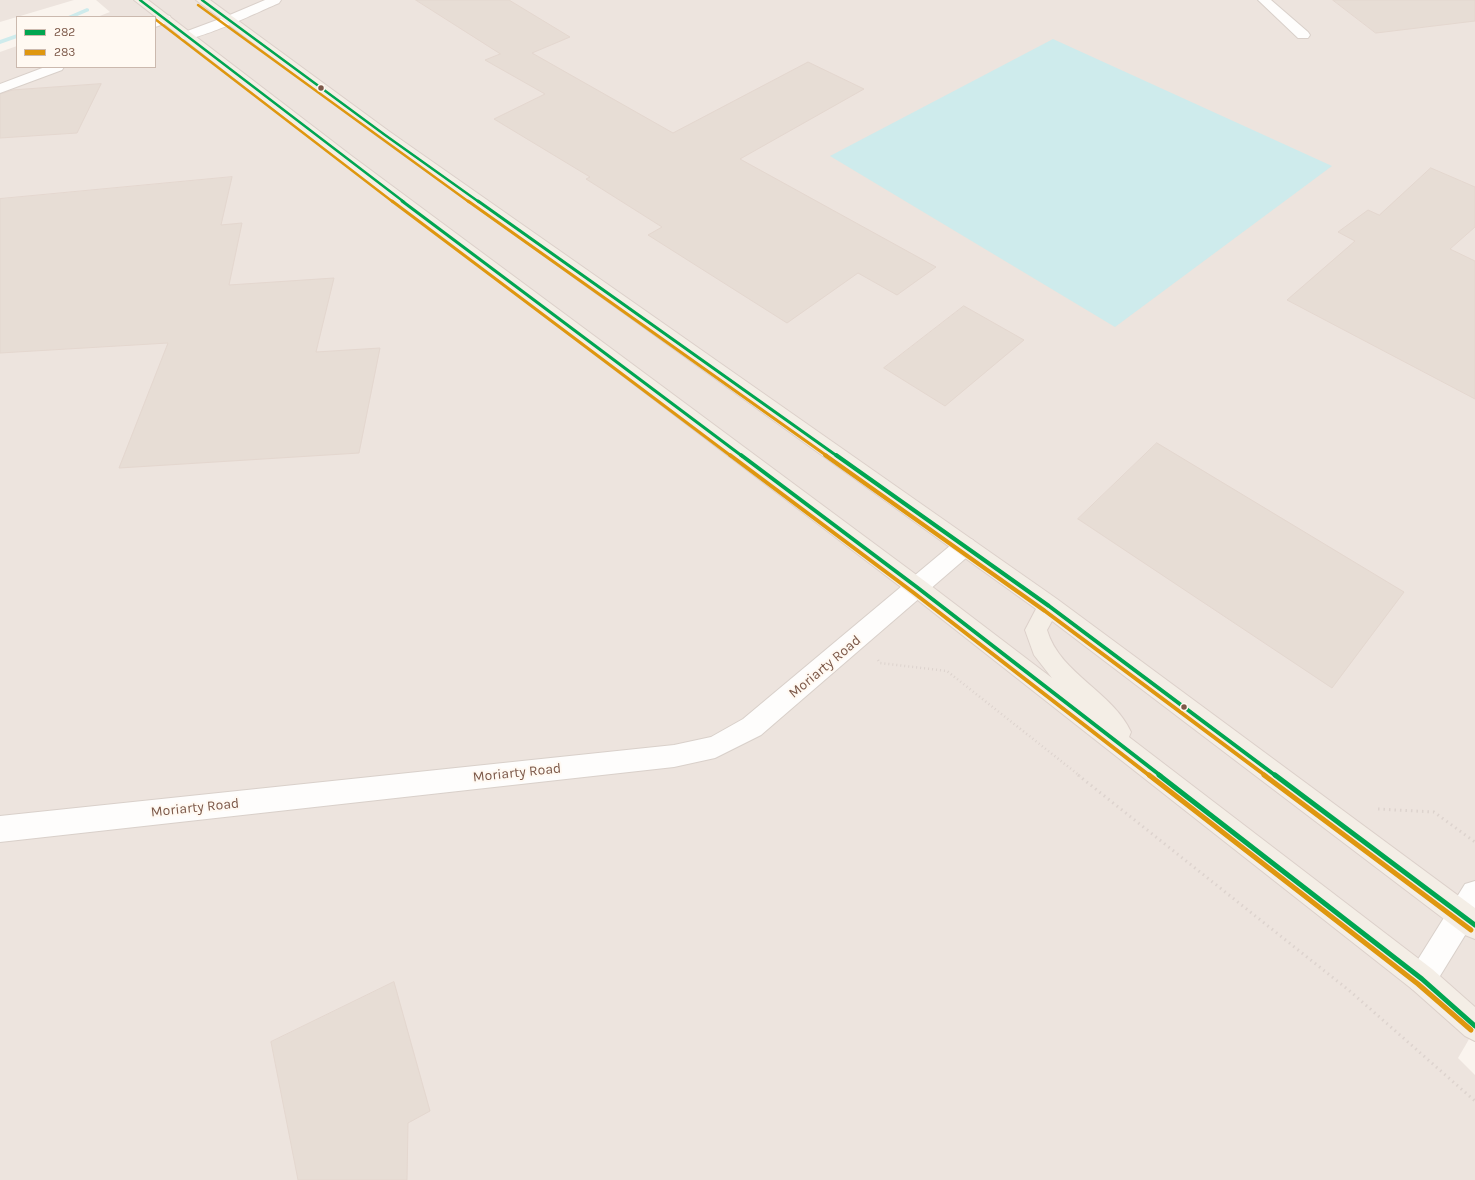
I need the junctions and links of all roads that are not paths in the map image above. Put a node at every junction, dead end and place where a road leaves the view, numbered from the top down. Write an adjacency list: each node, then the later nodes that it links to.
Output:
1 (140, 0): 7 (main road)
2 (202, 0): 6 (main road)
3 (260, 0): 6 (street)
4 (275, 0): 6 (street)
5 (1264, 0): 8 (street)
6 (224, 16): 7 (street); 11 (main road)
7 (171, 26): 12 (main road)
8 (1303, 35)
9 (54, 68): 10 (street)
10 (0, 89)
11 (965, 546): 12 (street, Moriarty Road); 13 (main road)
12 (918, 588): 14 (main road); 15 (street, Moriarty Road)
13 (1049, 606): 14 (main road); 16 (main road)
14 (1140, 760): 17 (main road)
15 (0, 829)
16 (1471, 911): 17 (street)
17 (1422, 979): 18 (main road)
18 (1475, 1026)

